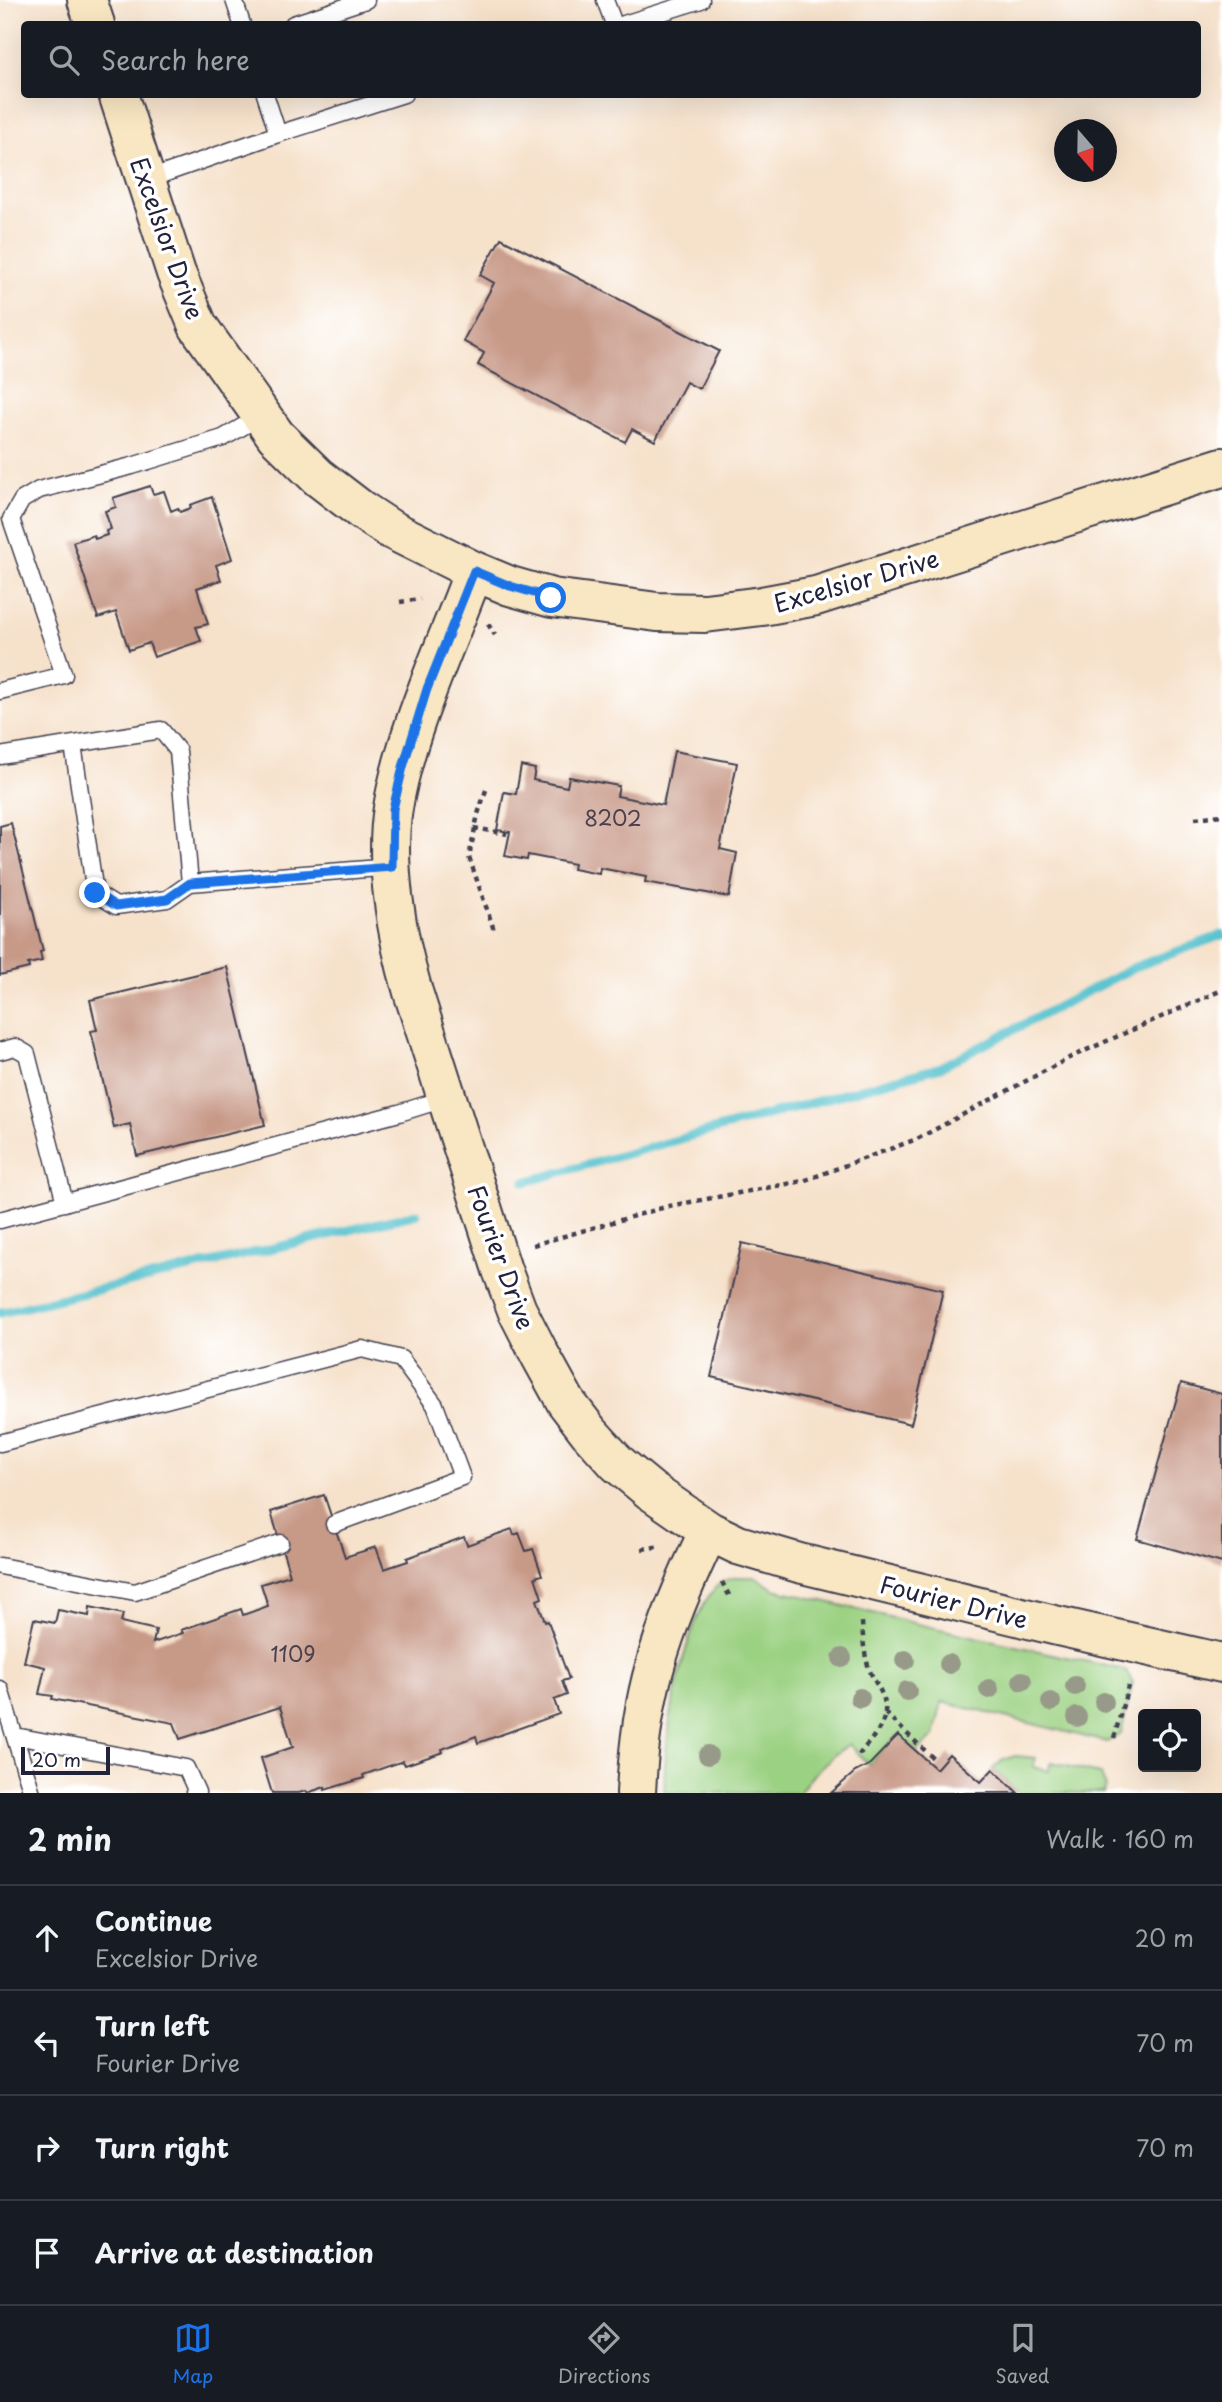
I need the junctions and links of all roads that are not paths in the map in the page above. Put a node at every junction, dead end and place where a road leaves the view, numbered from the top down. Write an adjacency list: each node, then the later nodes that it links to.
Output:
1 (87, 0): 6 (street)
2 (234, 0): 7 (lane)
3 (366, 0): 8 (lane)
4 (605, 0): 9 (lane)
5 (701, 0): 10 (lane)
6 (94, 21)
7 (241, 21)
8 (302, 21)
9 (613, 21)
10 (634, 21)
11 (119, 98): 15 (street, Excelsior Drive)
12 (266, 98): 14 (lane)
13 (391, 98): 14 (lane)
14 (278, 134): 15 (lane)
15 (146, 180): 16 (street, Excelsior Drive)
16 (261, 416): 18 (street, Excelsior Drive); 19 (lane)
17 (1222, 467): 18 (street, Excelsior Drive)
18 (474, 571): 22 (street, Fourier Drive)
19 (0, 691)
20 (73, 745): 21 (lane); 23 (lane); 23 (lane)
21 (0, 756)
22 (392, 867): 23 (lane); 25 (street, Fourier Drive)
23 (190, 883)
24 (0, 1051): 26 (lane)
25 (447, 1098): 26 (lane); 30 (street, Fourier Drive)
26 (65, 1203): 27 (lane)
27 (0, 1220)
28 (0, 1443): 29 (lane)
29 (334, 1524)
30 (709, 1531): 33 (street, Fourier Drive); 38 (street)
31 (280, 1543): 32 (lane)
32 (0, 1566)
33 (1222, 1663)
34 (0, 1689): 35 (lane)
35 (15, 1736): 36 (lane); 37 (lane)
36 (33, 1793)
37 (194, 1793)
38 (636, 1793)

